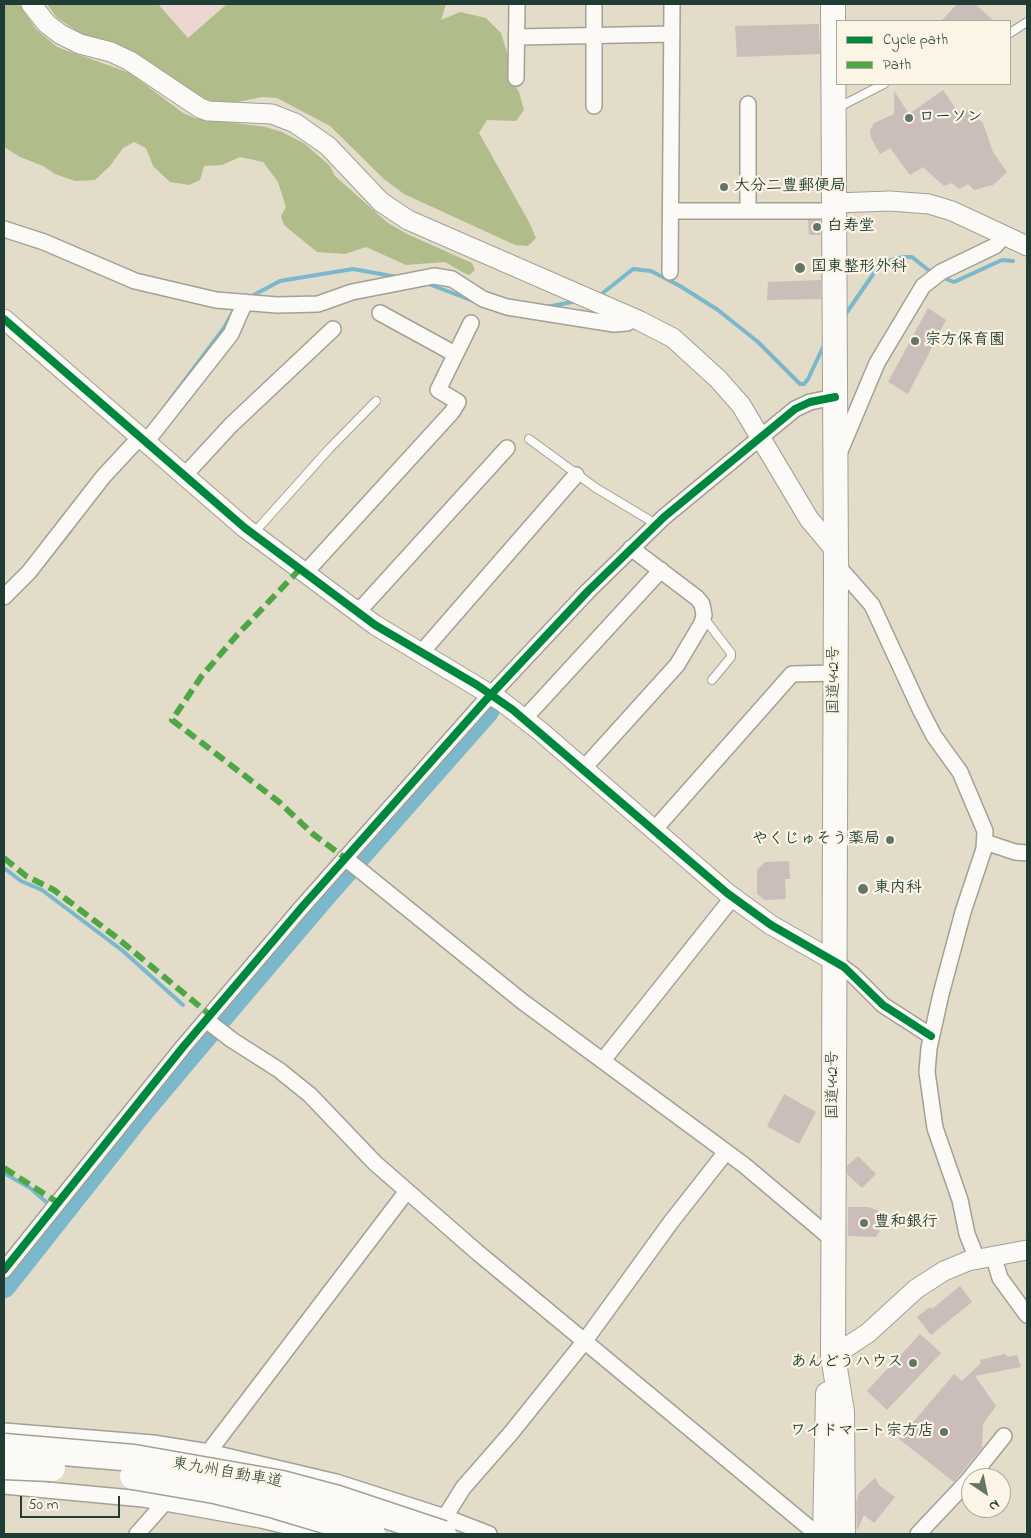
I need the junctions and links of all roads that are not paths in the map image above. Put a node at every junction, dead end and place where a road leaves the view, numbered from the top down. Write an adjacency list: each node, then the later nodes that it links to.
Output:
1 (30, 4): 25 (street)
2 (517, 4): 10 (street)
3 (594, 4): 9 (street)
4 (672, 4): 8 (street)
5 (833, 4): 15 (highway, 国道442号)
6 (1027, 22): 7 (lane)
7 (1011, 31)
8 (672, 34): 9 (street); 17 (street)
9 (594, 35): 10 (street); 14 (street)
10 (518, 36): 11 (street)
11 (516, 78)
12 (882, 85): 15 (lane)
13 (748, 104): 18 (street)
14 (594, 106)
15 (834, 110): 16 (highway, 国道442号)
16 (835, 207): 18 (street); 20 (street); 30 (highway, 国道442号)
17 (671, 211): 18 (street); 22 (street)
18 (748, 211)
19 (4, 229): 23 (street)
20 (1005, 236): 21 (street); 36 (street)
21 (1027, 246)
22 (670, 272)
23 (245, 302): 25 (street); 34 (street)
24 (380, 313): 29 (street)
25 (630, 316): 32 (street)
26 (4, 319): 34 (street)
27 (471, 323): 29 (street)
28 (333, 329): 38 (street)
29 (455, 354): 44 (street)
30 (835, 397): 32 (street); 36 (highway, 国道442号)
31 (376, 402): 40 (lane)
32 (761, 437): 39 (street); 42 (street)
33 (529, 439): 37 (lane)
34 (143, 440): 38 (street); 45 (street)
35 (507, 448): 46 (street)
36 (835, 465): 42 (highway, 国道442号)
37 (576, 475): 39 (lane); 48 (street)
38 (184, 476): 40 (street)
39 (656, 524): 41 (street)
40 (253, 534): 44 (street)
41 (631, 548): 43 (street); 51 (street)
42 (835, 557): 49 (highway, 国道442号); 55 (street)
43 (661, 570): 47 (street); 52 (street)
44 (304, 573): 46 (street)
45 (4, 597)
46 (357, 613): 48 (street)
47 (703, 617): 50 (lane); 53 (street)
48 (422, 653): 51 (street)
49 (835, 673): 54 (street); 59 (highway, 国道442号)
50 (712, 680)
51 (491, 695): 52 (street); 57 (street)
52 (524, 719): 53 (street)
53 (583, 769): 54 (street)
54 (654, 830): 58 (street)
55 (985, 842): 56 (street); 61 (street)
56 (1027, 853)
57 (345, 858): 60 (street); 62 (street)
58 (733, 897): 59 (street); 62 (street)
59 (834, 961): 61 (street); 65 (highway, 国道442号)
60 (206, 1020): 64 (street); 68 (street)
61 (931, 1036): 67 (street)
62 (604, 1059): 63 (street)
63 (726, 1152): 65 (street); 70 (street)
64 (408, 1191): 70 (street); 75 (street)
65 (833, 1240): 71 (highway, 国道442号)
66 (1027, 1250): 67 (street)
67 (985, 1257): 69 (street); 71 (street)
68 (4, 1270)
69 (1027, 1315)
70 (584, 1342): 79 (street); 84 (street)
71 (833, 1356): 84 (highway, 国道442号); 85 (highway, 国道442号)
72 (4, 1431): 75 (street)
73 (1004, 1436): 86 (street)
74 (4, 1447): 79 (highway, 東九州自動車道, bridge)
75 (209, 1452): 78 (street); 79 (street)
76 (4, 1466): 82 (highway, 東九州自動車道, bridge)
77 (4, 1486): 78 (street)
78 (165, 1502): 80 (street); 81 (street)
79 (444, 1526): 83 (street)
80 (138, 1534)
81 (319, 1534)
82 (372, 1534)
83 (489, 1534)
84 (824, 1534)
85 (843, 1534)
86 (918, 1534)

